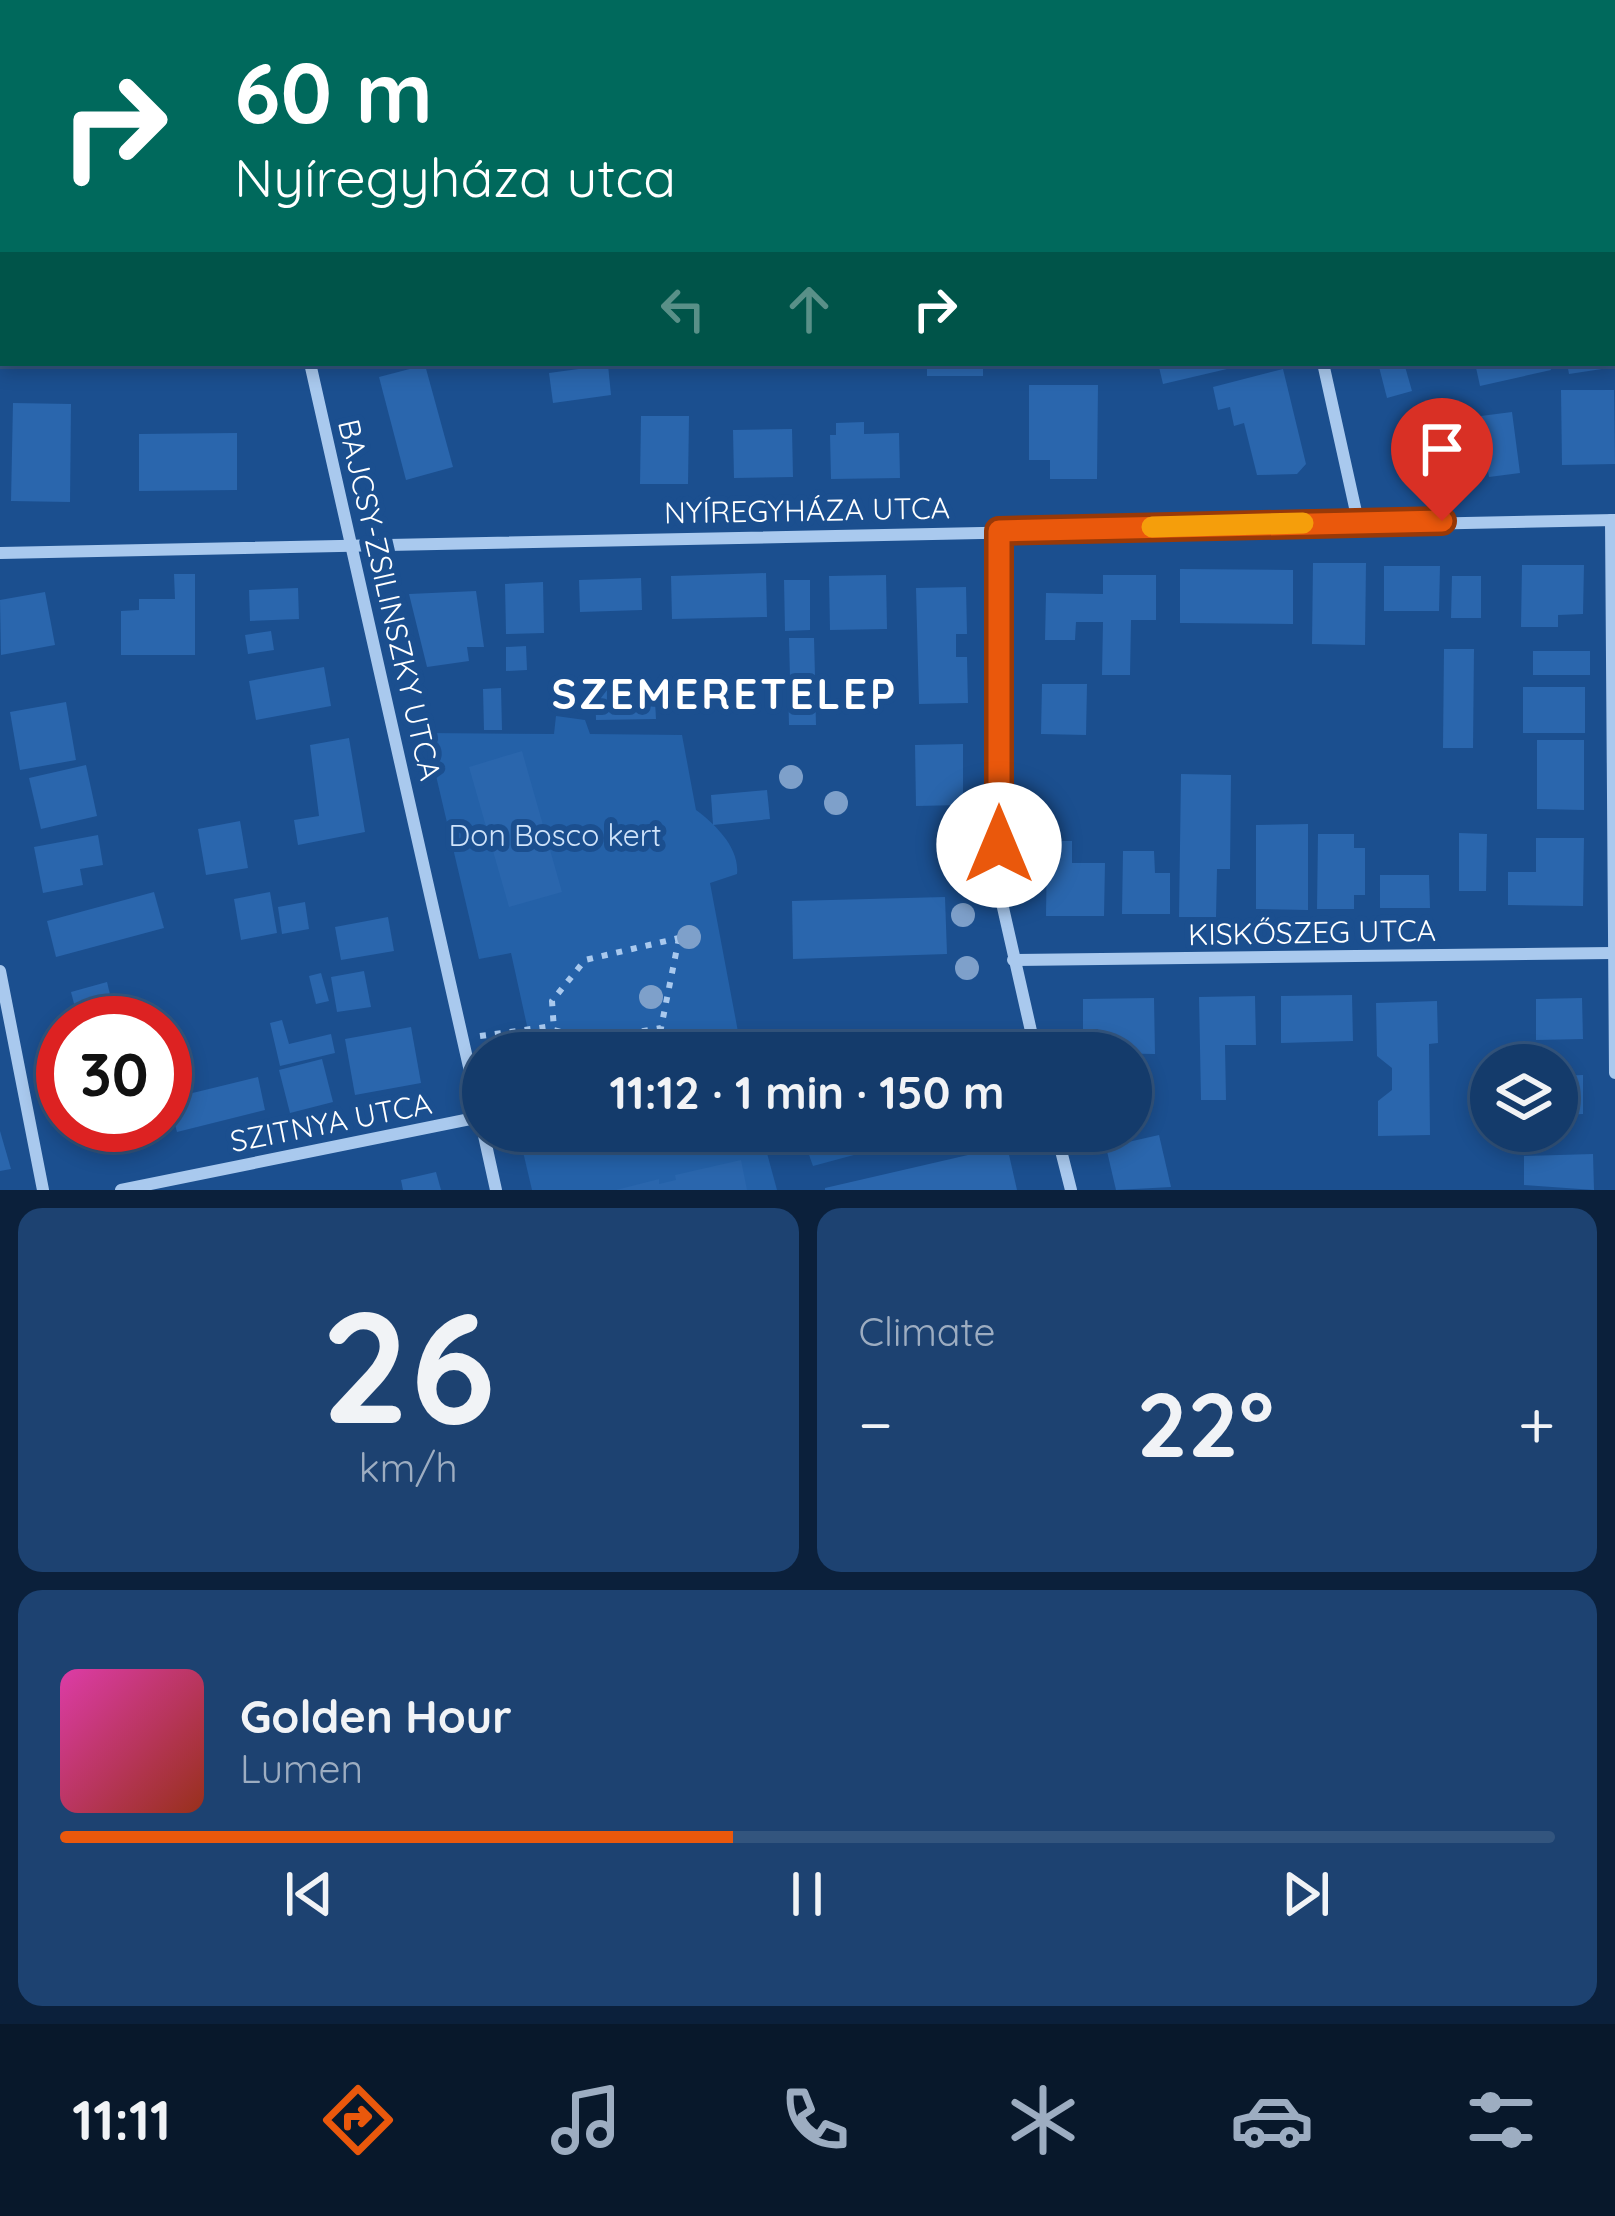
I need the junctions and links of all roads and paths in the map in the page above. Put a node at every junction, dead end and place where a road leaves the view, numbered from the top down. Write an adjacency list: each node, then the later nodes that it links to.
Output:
1 (311, 366): 6 (street, BAJCSY-ZSILINSZKY UTCA)
2 (1324, 366): 4 (street)
3 (1613, 520): 4 (street, NYÍREGYHÁZA UTCA); 8 (street)
4 (1358, 521): 5 (street, NYÍREGYHÁZA UTCA)
5 (999, 531): 6 (street, NYÍREGYHÁZA UTCA); 9 (street)
6 (352, 543): 7 (street, NYÍREGYHÁZA UTCA); 14 (street, BAJCSY-ZSILINSZKY UTCA)
7 (0, 553)
8 (1612, 953): 9 (street, KISKŐSZEG UTCA); 15 (street)
9 (1013, 960): 13 (street)
10 (0, 971): 19 (street)
11 (553, 1026): 11 (path); 12 (path)
12 (514, 1032)
13 (1031, 1032)
14 (462, 1036)
15 (1615, 1072)
16 (462, 1130): 20 (street, SZITNYA UTCA)
17 (488, 1152): 21 (street, BAJCSY-ZSILINSZKY UTCA)
18 (1061, 1152): 22 (street)
19 (43, 1190)
20 (121, 1190)
21 (496, 1190)
22 (1071, 1190)

